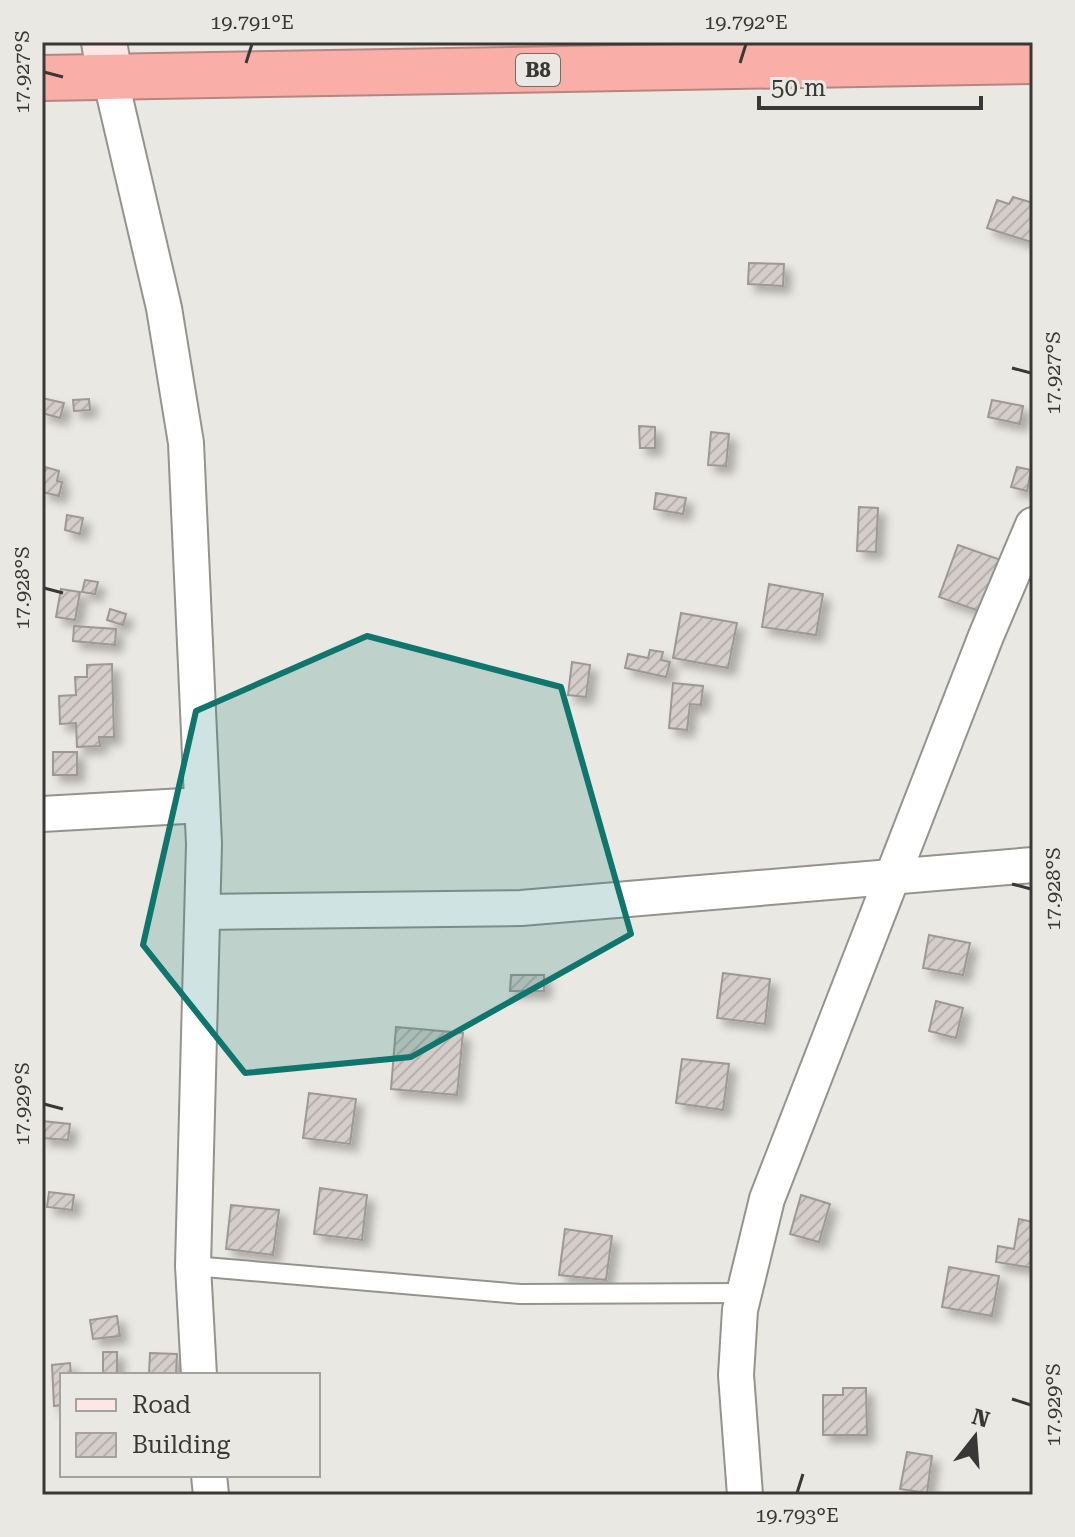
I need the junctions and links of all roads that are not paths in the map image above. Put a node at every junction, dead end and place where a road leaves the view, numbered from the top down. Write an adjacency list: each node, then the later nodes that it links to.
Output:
1 (107, 60): 2 (highway, B8); 3 (highway, B8); 5 (street)
2 (1033, 61)
3 (42, 78)
4 (1033, 525): 8 (street)
5 (202, 805): 6 (street); 9 (street)
6 (42, 814)
7 (1033, 865): 8 (street)
8 (890, 878): 9 (street); 11 (street)
9 (203, 912): 10 (street)
10 (193, 1266): 11 (lane); 12 (street)
11 (742, 1293): 13 (street)
12 (199, 1373)
13 (745, 1495)

